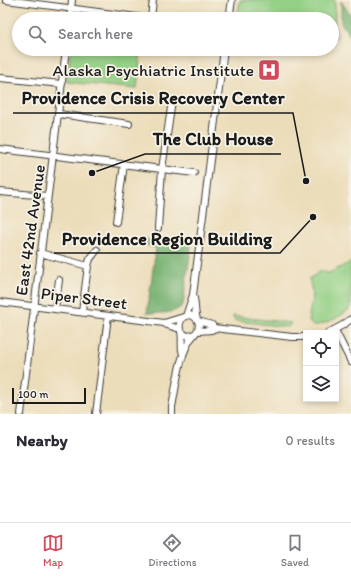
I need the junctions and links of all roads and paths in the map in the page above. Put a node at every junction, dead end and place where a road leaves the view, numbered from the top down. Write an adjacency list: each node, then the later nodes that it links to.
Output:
1 (6, 0): 5 (street)
2 (72, 0): 5 (street)
3 (153, 0): 8 (street)
4 (232, 0): 9 (street)
5 (71, 8): 6 (street); 7 (street)
6 (71, 12)
7 (100, 12)
8 (152, 12)
9 (230, 12)
10 (65, 56): 13 (street, East 42nd Avenue)
11 (223, 56): 30 (street)
12 (0, 78): 13 (street)
13 (62, 84): 15 (street, East 42nd Avenue)
14 (172, 101): 20 (street)
15 (59, 114): 16 (street); 18 (street, East 42nd Avenue)
16 (129, 124)
17 (0, 149): 18 (street)
18 (54, 155): 19 (street); 23 (street, East 42nd Avenue)
19 (124, 164): 20 (street); 24 (street)
20 (162, 169): 21 (street); 25 (street)
21 (194, 173)
22 (0, 192): 23 (street)
23 (48, 196): 27 (street, East 42nd Avenue)
24 (116, 222)
25 (158, 228)
26 (97, 250): 28 (street)
27 (40, 253): 28 (street); 32 (street, East 42nd Avenue)
28 (88, 266): 34 (street)
29 (59, 280): 33 (street)
30 (193, 294): 36 (street); 38 (street)
31 (0, 302): 32 (street, Piper Street)
32 (34, 306): 33 (street, Piper Street); 48 (street, East 42nd Avenue)
33 (55, 309): 34 (street, Piper Street)
34 (82, 312): 35 (street, Piper Street)
35 (108, 316): 39 (street, Piper Street); 49 (street)
36 (184, 317): 38 (street, Piper Street); 39 (street, Piper Street); 41 (street)
37 (351, 319): 42 (street)
38 (198, 320): 40 (street, Piper Street); 43 (street)
39 (164, 323): 41 (street, Piper Street)
40 (214, 328): 43 (street, Piper Street); 44 (street, Piper Street)
41 (180, 330): 43 (street, Piper Street); 46 (street)
42 (335, 330)
43 (196, 333): 46 (street)
44 (303, 337)
45 (339, 338): 47 (street)
46 (183, 354): 50 (street)
47 (351, 362)
48 (22, 414)
49 (96, 414)
50 (172, 414)

